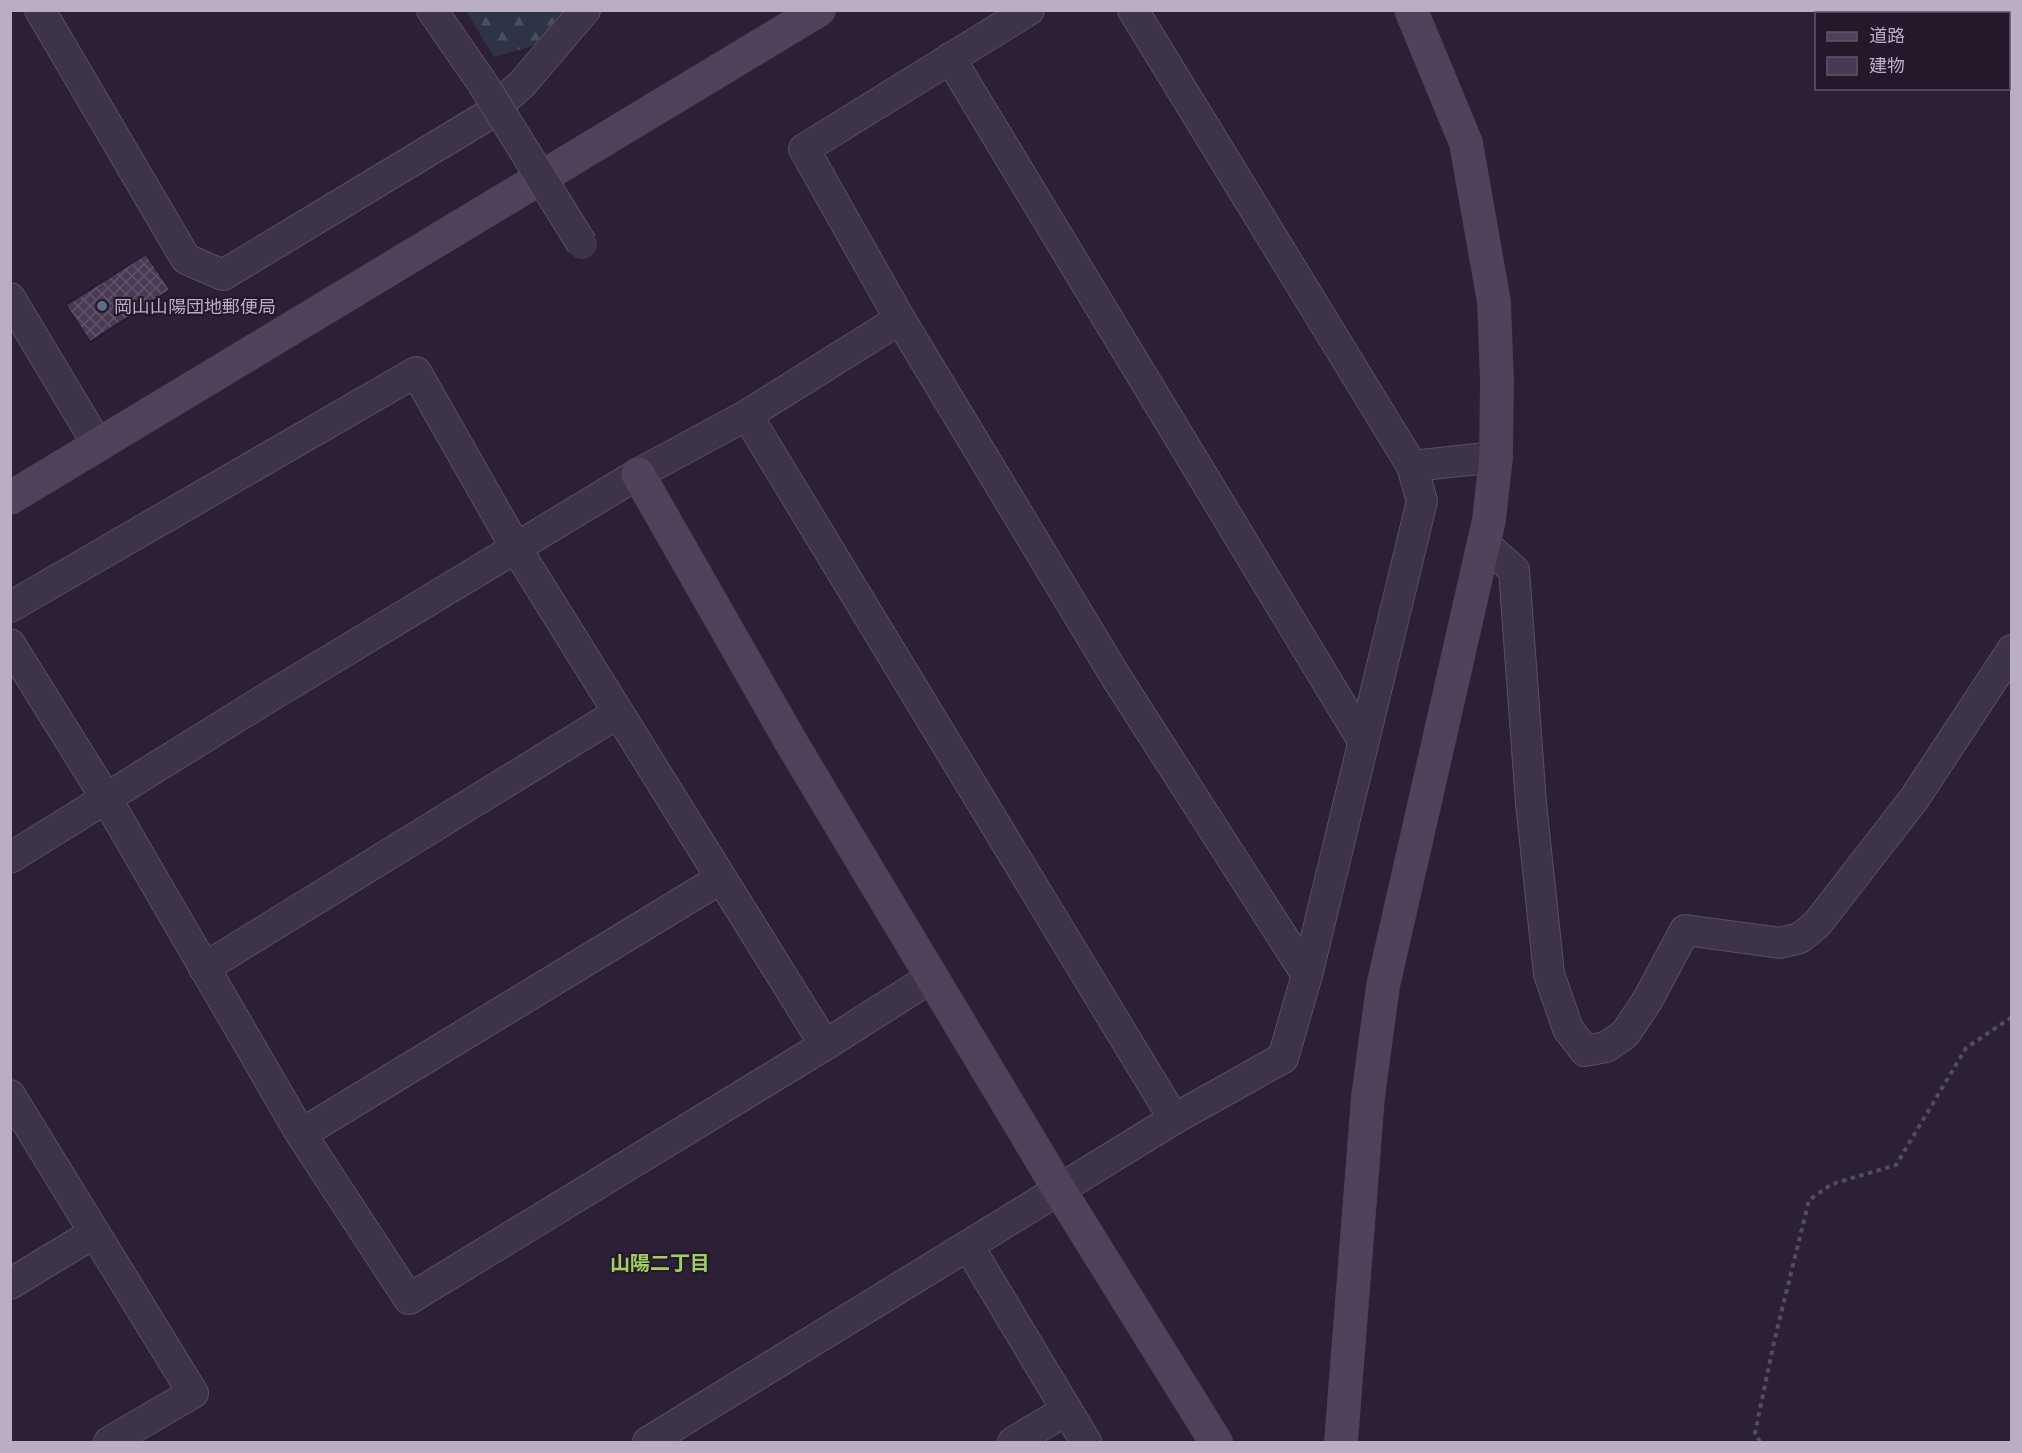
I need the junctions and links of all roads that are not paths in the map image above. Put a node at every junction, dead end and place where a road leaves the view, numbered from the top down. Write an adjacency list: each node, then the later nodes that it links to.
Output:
1 (40, 10): 3 (street)
2 (432, 10): 9 (street, bridge)
3 (585, 10)
4 (819, 10): 13 (street)
5 (1029, 10): 8 (street)
6 (1132, 10): 15 (street)
7 (1411, 10): 14 (street)
8 (950, 58): 11 (street); 24 (street)
9 (582, 244)
10 (10, 298): 13 (street)
11 (900, 319): 12 (street); 29 (street)
12 (747, 415): 16 (street); 33 (street)
13 (98, 445): 17 (street)
14 (1496, 457): 15 (street); 18 (street)
15 (1412, 466): 24 (street)
16 (638, 474): 19 (street); 30 (street)
17 (10, 498)
18 (1483, 543): 22 (street); 45 (street)
19 (516, 548): 20 (street); 23 (street); 25 (street)
20 (10, 608)
21 (10, 644): 25 (street)
22 (2012, 650)
23 (618, 713): 27 (street); 28 (street)
24 (1364, 741): 29 (street)
25 (106, 798): 26 (street); 28 (street)
26 (10, 858)
27 (720, 879): 31 (street); 34 (street)
28 (204, 968): 34 (street)
29 (1307, 975): 33 (street)
30 (932, 977): 31 (street); 35 (street)
31 (825, 1045): 34 (street)
32 (10, 1095): 36 (street)
33 (1174, 1119): 35 (street)
34 (301, 1134)
35 (1060, 1191): 37 (street); 44 (street)
36 (94, 1233): 38 (street); 40 (street)
37 (969, 1247): 39 (street); 41 (street)
38 (10, 1284)
39 (1067, 1410): 42 (street); 43 (street)
40 (109, 1443)
41 (648, 1443)
42 (1013, 1443)
43 (1086, 1443)
44 (1216, 1443)
45 (1341, 1443)

